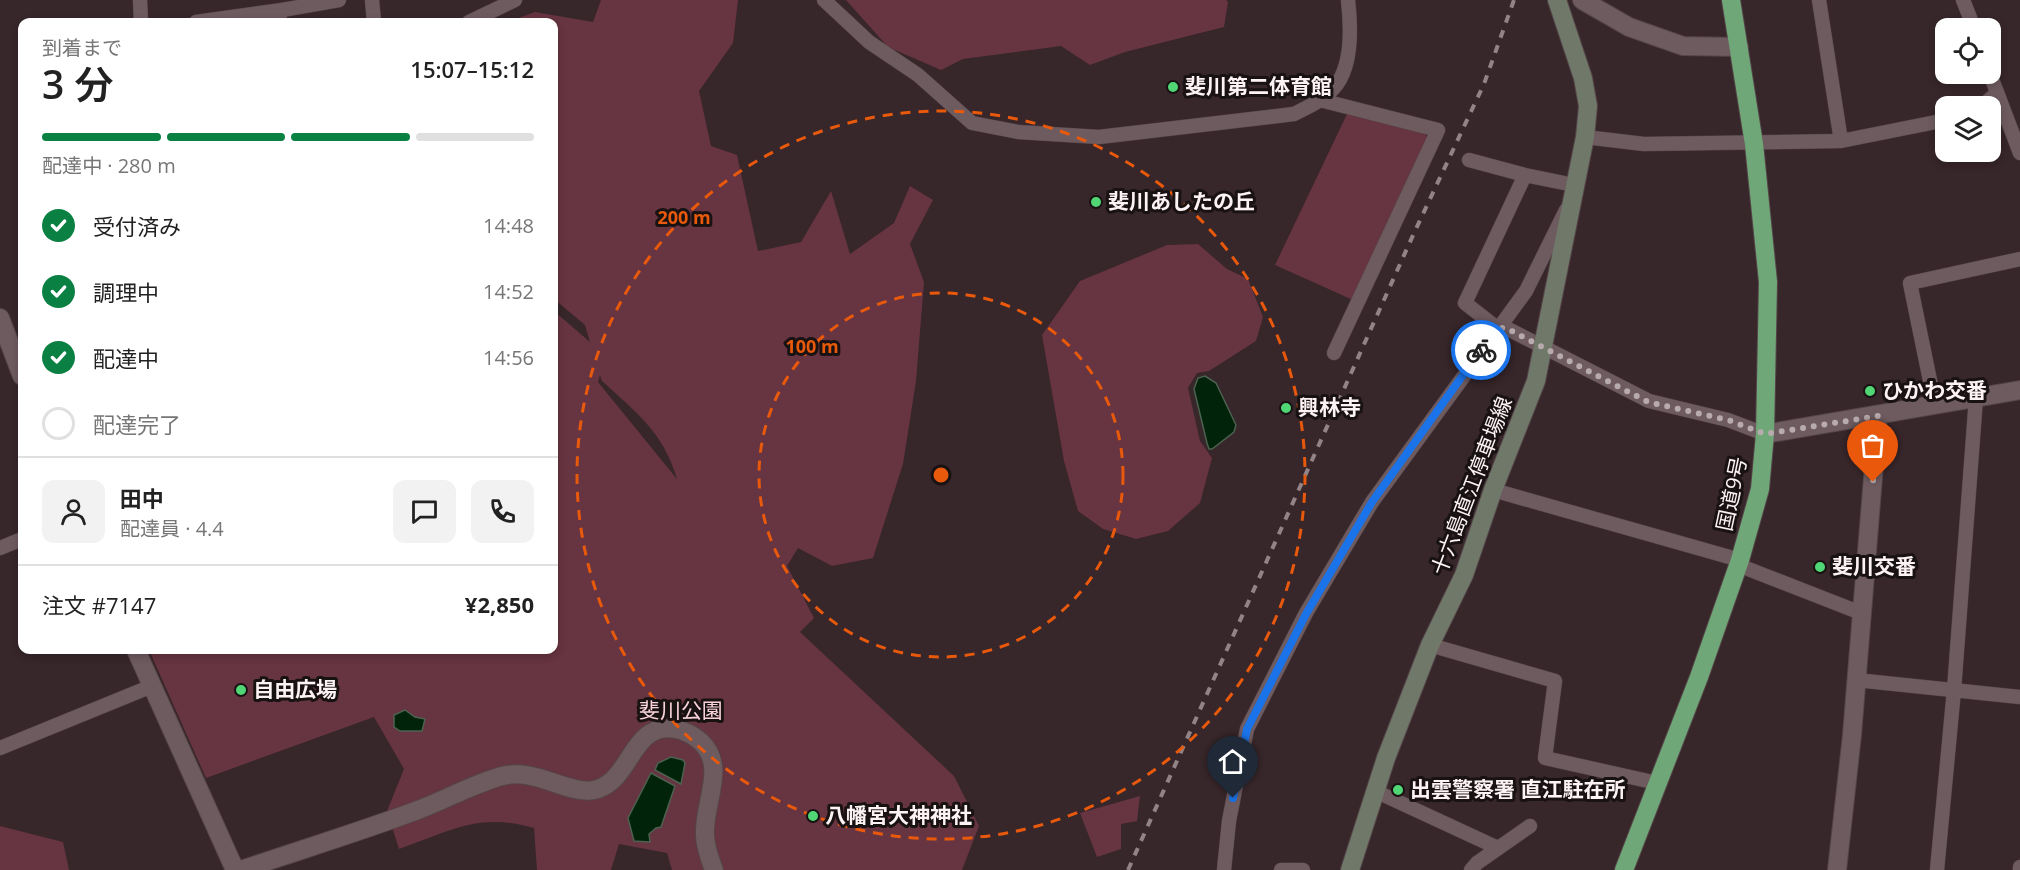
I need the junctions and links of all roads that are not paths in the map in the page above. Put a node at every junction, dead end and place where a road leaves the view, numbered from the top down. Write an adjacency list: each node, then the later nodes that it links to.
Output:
1 (140, 0): 13 (street)
2 (339, 0): 12 (street)
3 (372, 0): 15 (street)
4 (515, 0): 16 (street)
5 (824, 0): 22 (street)
6 (1348, 0): 22 (street)
7 (1557, 0): 24 (main road, 十六島直江停車場線)
8 (1582, 0): 18 (street)
9 (1731, 0): 18 (highway, 国道9号)
10 (1819, 0): 25 (street)
11 (1963, 0): 17 (street)
12 (280, 16): 14 (street)
13 (141, 18)
14 (252, 18)
15 (374, 18)
16 (477, 18)
17 (1970, 18)
18 (1739, 47): 26 (highway, 国道9号)
19 (1994, 84): 20 (street)
20 (1997, 93): 21 (street); 27 (street)
21 (1994, 96)
22 (1320, 100): 35 (street)
23 (1935, 122): 25 (street)
24 (1585, 137): 26 (street); 30 (main road, 十六島直江停車場線)
25 (1842, 141): 26 (street)
26 (1754, 144): 41 (highway, 国道9号)
27 (2020, 153)
28 (1468, 160): 29 (street)
29 (1525, 175): 30 (street); 33 (street)
30 (1573, 193): 33 (street); 34 (main road, 十六島直江停車場線)
31 (2020, 259): 39 (street)
32 (0, 318): 36 (street)
33 (1497, 328): 34 (street); 61 (street)
34 (1542, 347): 41 (street); 42 (main road, 十六島直江停車場線)
35 (1334, 353)
36 (18, 365)
37 (2020, 390): 38 (street)
38 (1976, 398): 39 (street); 51 (street)
39 (1935, 405): 40 (street)
40 (1878, 416): 41 (street); 46 (street)
41 (1765, 434): 45 (highway, 国道9号)
42 (1493, 490): 45 (street); 47 (main road, 十六島直江停車場線)
43 (18, 541): 44 (street)
44 (0, 548)
45 (1739, 562): 46 (street); 54 (highway, 国道9号)
46 (1861, 613): 49 (street)
47 (1430, 645): 54 (street); 55 (main road, 十六島直江停車場線)
48 (138, 654): 50 (street)
49 (1856, 680): 51 (street); 67 (street)
50 (152, 686): 53 (street); 58 (street)
51 (1954, 690): 52 (street); 68 (street)
52 (2020, 697)
53 (0, 748)
54 (1657, 783): 66 (highway, 国道9号)
55 (1375, 791): 57 (street); 64 (main road, 十六島直江停車場線)
56 (1530, 826): 57 (street)
57 (1498, 848): 65 (street)
58 (235, 870)
59 (242, 870): 60 (street)
60 (714, 870)
61 (1224, 870)
62 (1281, 870): 63 (street)
63 (1302, 870)
64 (1350, 870)
65 (1472, 870)
66 (1624, 870)
67 (1837, 870)
68 (1937, 870)

